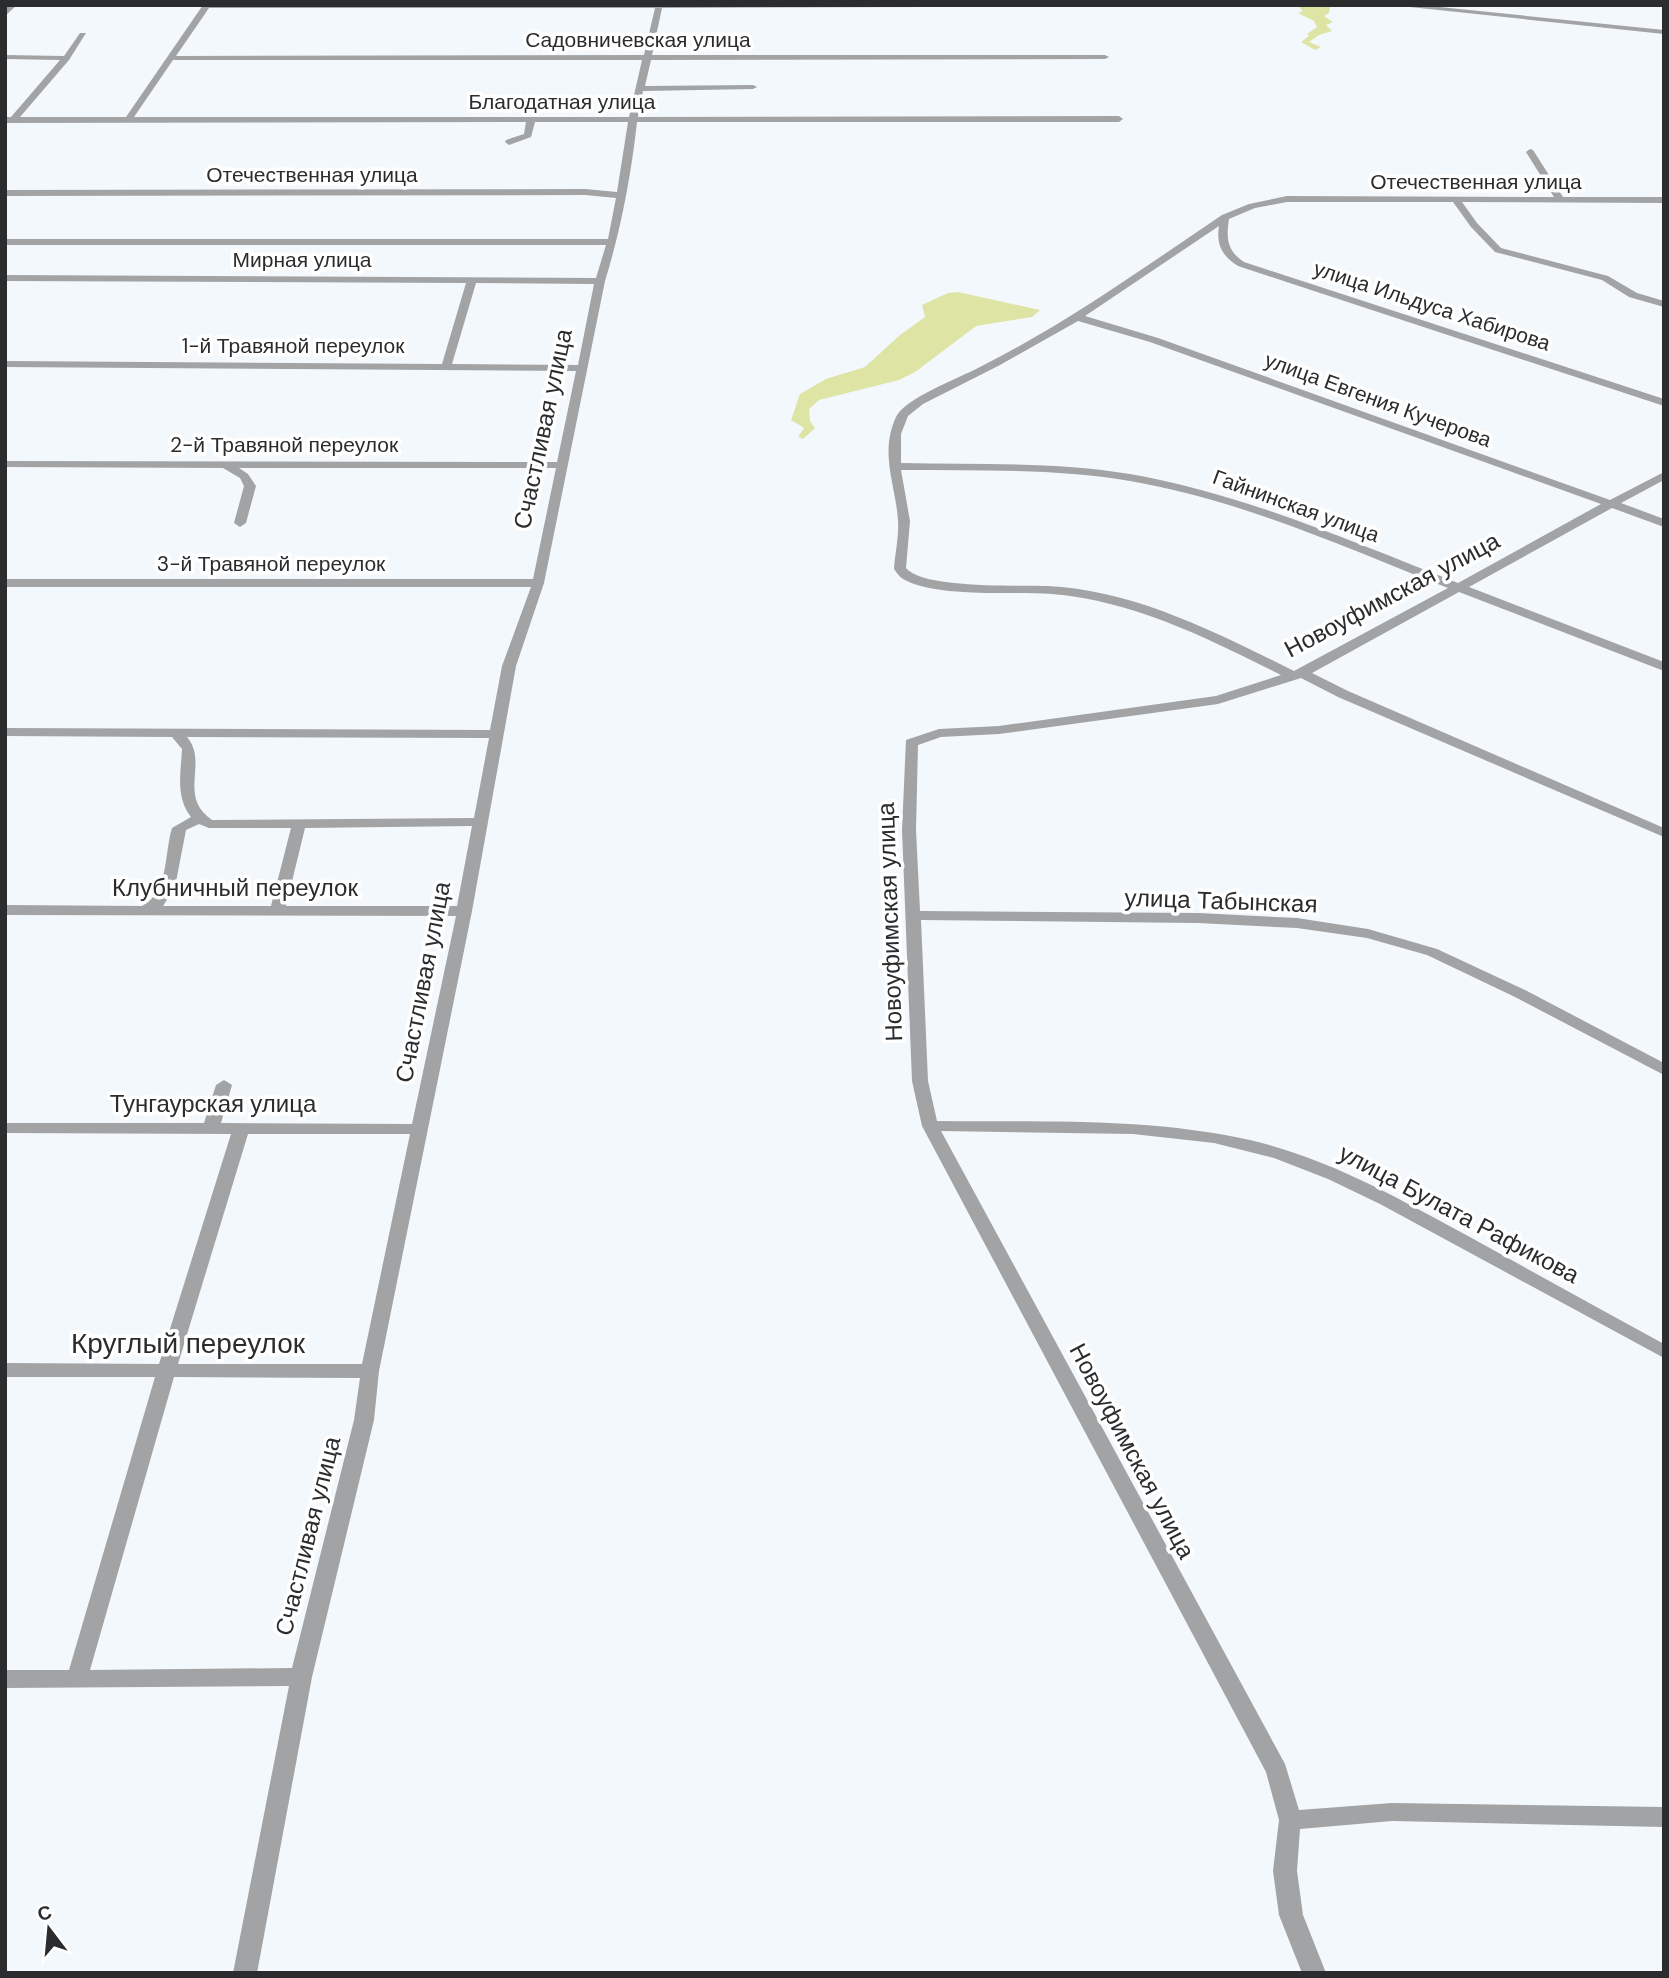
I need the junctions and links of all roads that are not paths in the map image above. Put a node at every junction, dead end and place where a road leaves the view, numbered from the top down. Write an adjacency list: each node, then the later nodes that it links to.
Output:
1 (13, 5): 6 (street)
2 (927, 5): 5 (street)
3 (1395, 5): 7 (street)
4 (207, 6): 5 (street); 12 (street)
5 (659, 6): 13 (street, Счастливая улица)
6 (5, 14)
7 (1664, 32)
8 (83, 36): 11 (street)
9 (5, 57): 11 (street)
10 (1105, 57): 13 (street, Садовничевская улица)
11 (66, 58): 19 (street)
12 (172, 58): 13 (street, Садовничевская улица); 20 (street)
13 (649, 58): 15 (street, Счастливая улица)
14 (753, 87): 15 (street)
15 (641, 89): 17 (street, Счастливая улица)
16 (531, 119): 17 (street, Благодатная улица); 20 (street, Благодатная улица); 21 (street)
17 (633, 119): 18 (street, Благодатная улица); 24 (street, Счастливая улица)
18 (1119, 119)
19 (9, 120): 20 (street, Благодатная улица)
20 (129, 120)
21 (509, 142)
22 (1530, 152): 26 (street)
23 (5, 193): 24 (street, Отечественная улица)
24 (619, 195): 30 (street, Счастливая улица)
25 (1455, 199): 26 (street, Отечественная улица); 28 (street, Отечественная улица); 35 (street)
26 (1560, 200): 27 (street, Отечественная улица)
27 (1664, 200)
28 (1225, 217): 36 (street, Отечественная улица); 40 (street, улица Ильдуса Хабирова)
29 (5, 242): 30 (street)
30 (612, 242): 33 (street, Счастливая улица)
31 (11, 278): 32 (street, Мирная улица); 34 (street)
32 (472, 281): 33 (street, Мирная улица); 38 (street)
33 (600, 281): 39 (street, Счастливая улица)
34 (5, 294)
35 (1664, 304)
36 (1077, 317): 44 (street, Отечественная улица); 46 (street, улица Евгения Кучерова)
37 (5, 364): 38 (street, 1-й Травяной переулок)
38 (446, 367): 39 (street, 1-й Травяной переулок)
39 (581, 368): 43 (street, Счастливая улица)
40 (1664, 403)
41 (5, 464): 42 (street, 2-й Травяной переулок)
42 (223, 464): 43 (street, 2-й Травяной переулок); 47 (street)
43 (562, 465): 50 (street, Счастливая улица)
44 (897, 466): 51 (street, Гайнинская улица); 53 (street)
45 (1664, 475): 46 (street, Новоуфимская улица)
46 (1612, 504): 48 (street, улица Евгения Кучерова); 51 (street, Новоуфимская улица)
47 (240, 523)
48 (1664, 523)
49 (5, 583): 50 (street, 3-й Травяной переулок)
50 (538, 583): 56 (street, Счастливая улица)
51 (1461, 588): 52 (street, Гайнинская улица); 53 (street, Новоуфимская улица)
52 (1664, 667)
53 (1298, 674): 60 (street); 65 (street, Новоуфимская улица)
54 (5, 732): 55 (street)
55 (176, 733): 56 (street); 57 (street)
56 (496, 734): 58 (street, Счастливая улица)
57 (200, 818): 59 (street); 62 (street)
58 (481, 822): 59 (street); 64 (street, Счастливая улица)
59 (299, 824): 63 (street)
60 (1664, 833)
61 (5, 910): 62 (street, Клубничный переулок)
62 (143, 911): 63 (street, Клубничный переулок)
63 (277, 911): 64 (street, Клубничный переулок)
64 (464, 911): 72 (street, Счастливая улица)
65 (914, 915): 66 (street, улица Табынская); 68 (street, Новоуфимская улица)
66 (1664, 1070)
67 (223, 1086): 70 (street)
68 (930, 1126): 73 (street, улица Булата Рафикова); 81 (street, Новоуфимская улица)
69 (5, 1128): 70 (street, Тунгаурская улица)
70 (211, 1128): 71 (street, Тунгаурская улица)
71 (241, 1129): 72 (street, Тунгаурская улица); 75 (street)
72 (420, 1129): 76 (street, Счастливая улица)
73 (1664, 1352)
74 (5, 1370): 75 (street, Круглый переулок)
75 (166, 1371): 76 (street, Круглый переулок); 78 (street)
76 (370, 1371): 77 (street, Счастливая улица)
77 (301, 1677): 78 (street); 82 (street, Счастливая улица)
78 (77, 1678): 79 (street)
79 (5, 1679)
80 (1664, 1817): 81 (street)
81 (1290, 1820): 83 (street)
82 (245, 1973)
83 (1314, 1973)

